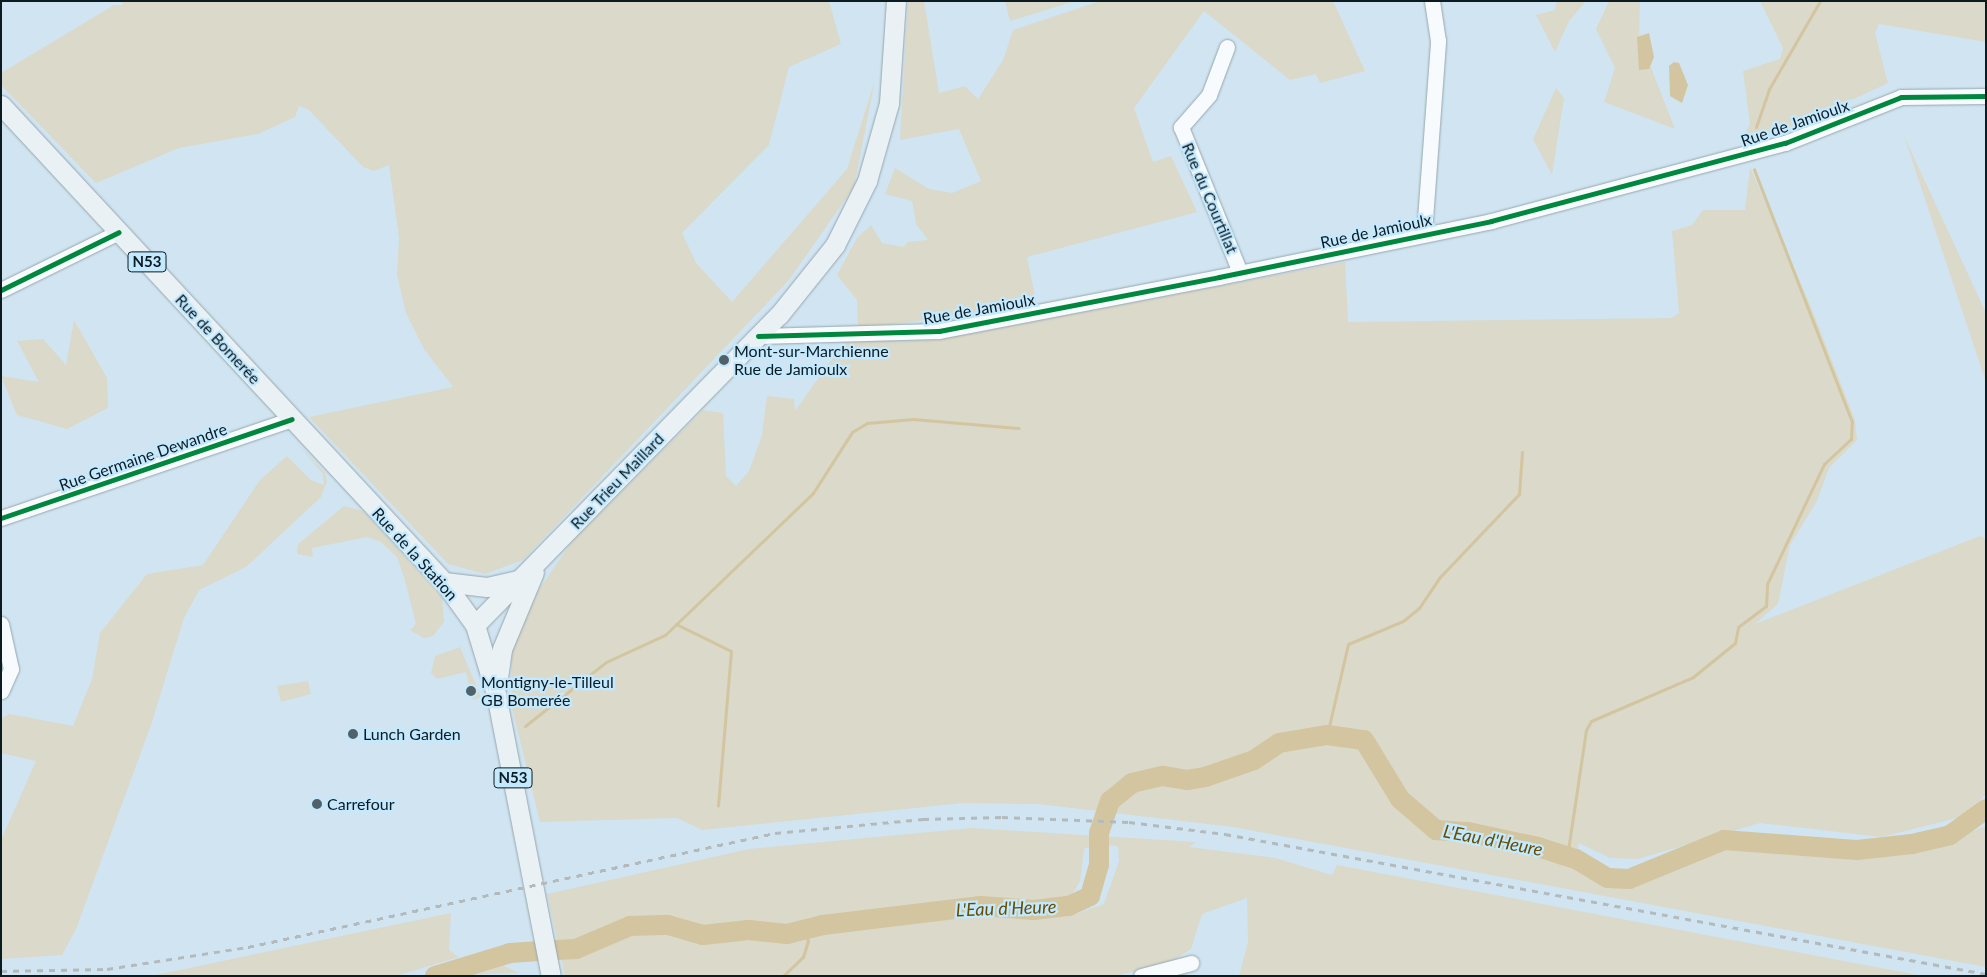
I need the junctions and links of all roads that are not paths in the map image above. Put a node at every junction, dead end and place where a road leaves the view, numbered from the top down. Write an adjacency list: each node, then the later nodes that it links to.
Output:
1 (896, 1): 10 (main road, Rue Trieu Maillard)
2 (1432, 1): 7 (street)
3 (1227, 47): 8 (street, Rue du Courtillat)
4 (1986, 96): 7 (street, Rue de Jamioulx)
5 (1, 105): 6 (main road, Rue de Bomerée / N53)
6 (119, 232): 9 (street); 11 (main road, Rue de Bomerée / N53)
7 (1424, 233): 8 (street, Rue de Jamioulx)
8 (1240, 272): 10 (street, Rue de Jamioulx)
9 (1, 290)
10 (758, 336): 13 (main road, Rue Trieu Maillard)
11 (292, 419): 12 (street, Rue Germaine Dewandre); 14 (main road, Rue de la Station / N53)
12 (1, 518)
13 (530, 572): 14 (main road); 16 (main road, Rue Trieu Maillard); 18 (main road)
14 (444, 582): 16 (main road, Rue de la Station / N53)
15 (1, 624): 17 (street)
16 (475, 625): 18 (main road, Rue de la Station / N53)
17 (1, 691)
18 (496, 694): 20 (main road, Rue de la Station / N53)
19 (1191, 963): 21 (street)
20 (552, 976)
21 (1141, 976)

